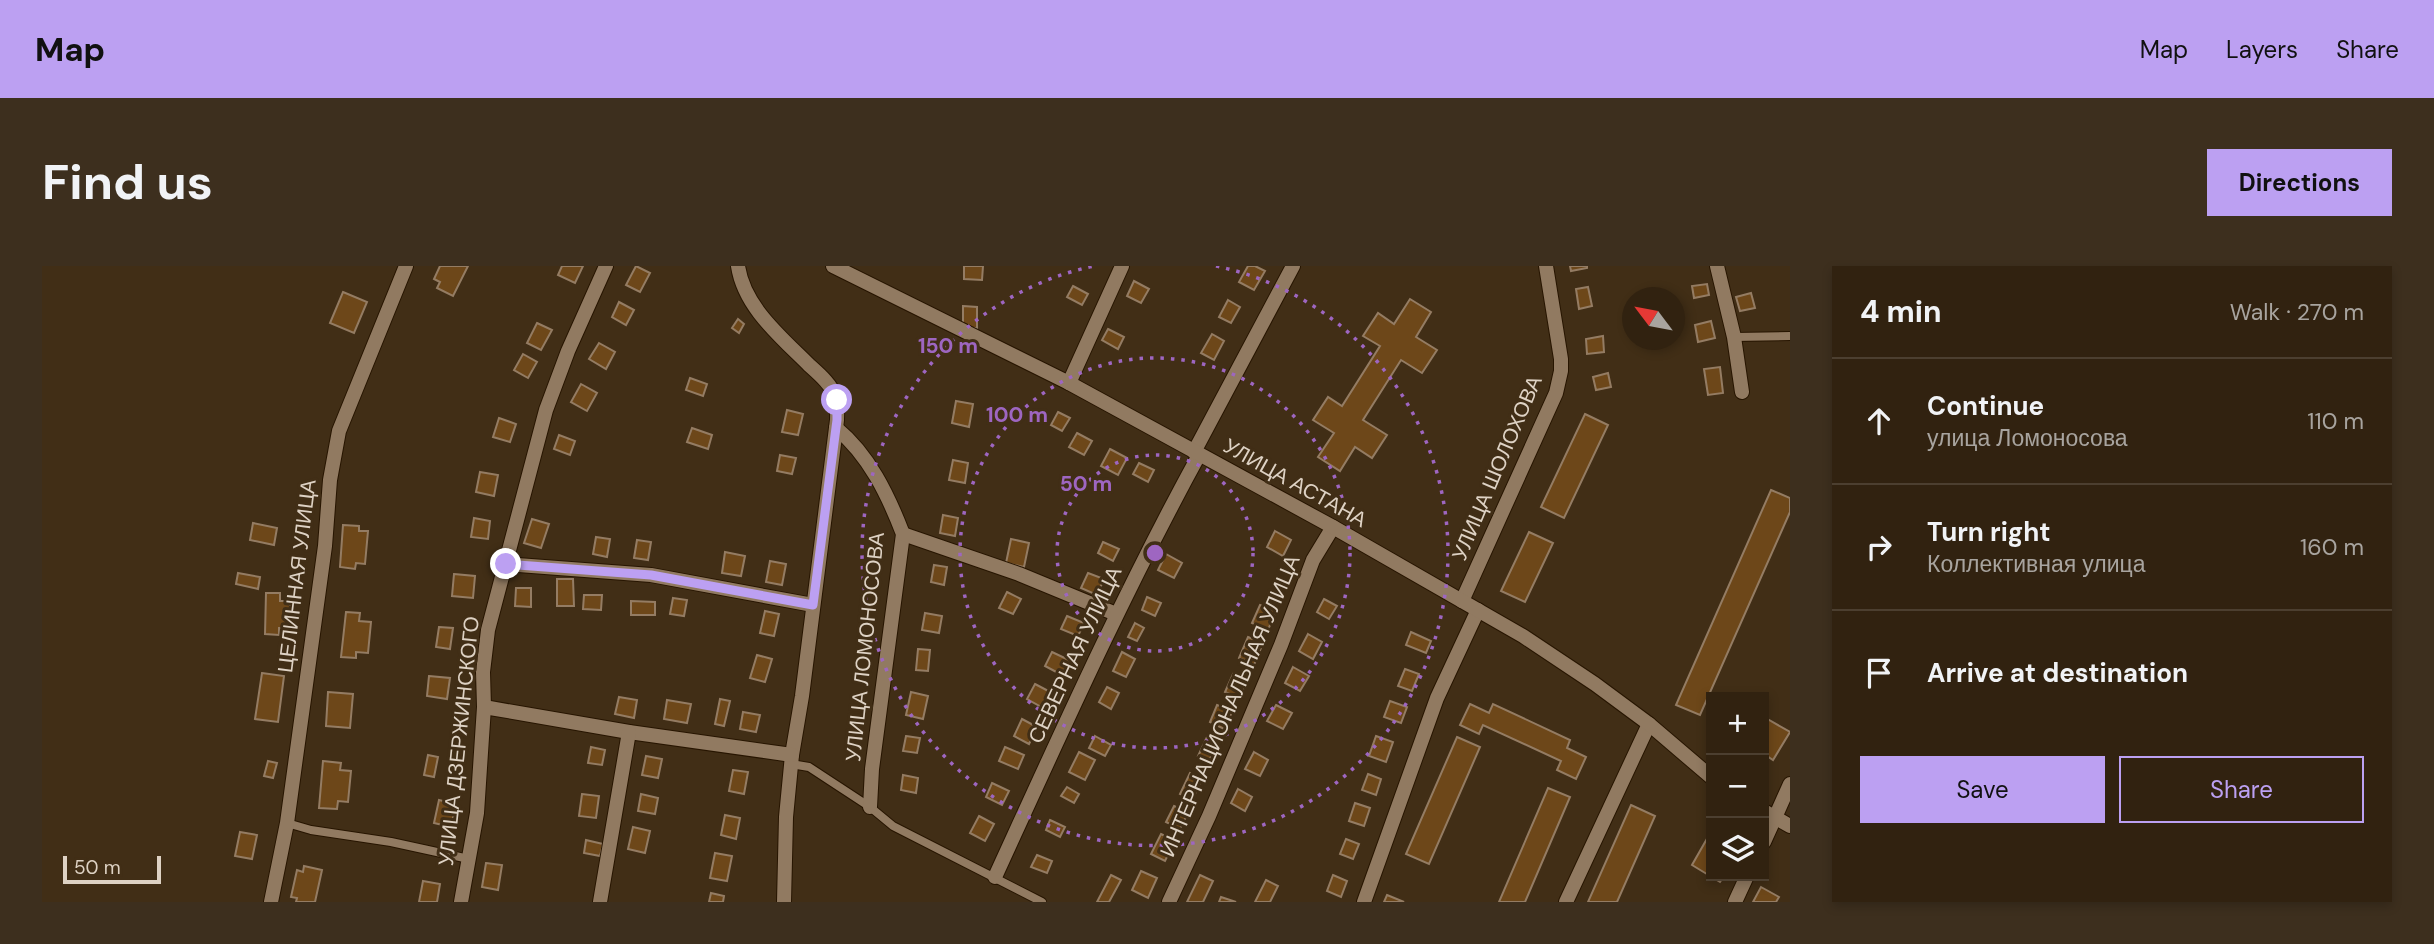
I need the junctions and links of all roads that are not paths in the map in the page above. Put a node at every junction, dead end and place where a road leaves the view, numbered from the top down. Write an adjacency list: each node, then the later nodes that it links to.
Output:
1 (406, 266): 30 (street, ЦЕЛИННАЯ УЛИЦА)
2 (606, 266): 17 (street, УЛИЦА ДЗЕРЖИНСКОГО)
3 (737, 266): 13 (street)
4 (833, 266): 11 (street, УЛИЦА АСТАНА)
5 (1122, 266): 11 (street)
6 (1293, 266): 14 (street, СЕВЕРНАЯ УЛИЦА)
7 (1546, 266): 18 (street, УЛИЦА ШОЛОХОВА)
8 (1717, 266): 10 (street)
9 (1790, 336): 10 (lane)
10 (1734, 337): 12 (street)
11 (1069, 383): 14 (street, УЛИЦА АСТАНА)
12 (1742, 392)
13 (836, 428): 16 (street, УЛИЦА ЛОМОНОСОВА); 19 (street)
14 (1197, 453): 15 (street, УЛИЦА АСТАНА); 21 (street, СЕВЕРНАЯ УЛИЦА)
15 (1333, 527): 18 (street, УЛИЦА АСТАНА); 40 (street, ИНТЕРНАЦИОНАЛЬНАЯ УЛИЦА)
16 (903, 534): 21 (street); 28 (street, УЛИЦА ЛОМОНОСОВА)
17 (506, 564): 19 (street); 22 (street, УЛИЦА ДЗЕРЖИНСКОГО)
18 (1462, 601): 20 (street, УЛИЦА АСТАНА)
19 (813, 605): 25 (street)
20 (1478, 610): 23 (street, УЛИЦА АСТАНА); 41 (street)
21 (1116, 614): 33 (street, СЕВЕРНАЯ УЛИЦА)
22 (484, 707): 24 (street); 32 (street, УЛИЦА ДЗЕРЖИНСКОГО)
23 (1649, 724): 26 (street, УЛИЦА АСТАНА); 42 (street)
24 (629, 732): 25 (street); 37 (street)
25 (791, 760): 28 (lane); 38 (street)
26 (1706, 773)
27 (1790, 783): 29 (street)
28 (870, 807): 33 (lane)
29 (1769, 815): 31 (street)
30 (287, 823): 32 (lane); 35 (street, ЦЕЛИННАЯ УЛИЦА)
31 (1790, 826)
32 (469, 859): 36 (street, УЛИЦА ДЗЕРЖИНСКОГО)
33 (995, 877): 39 (lane)
34 (1745, 881): 43 (street)
35 (271, 902)
36 (461, 902)
37 (600, 902)
38 (784, 902)
39 (1042, 902)
40 (1169, 902)
41 (1364, 902)
42 (1566, 902)
43 (1735, 902)

